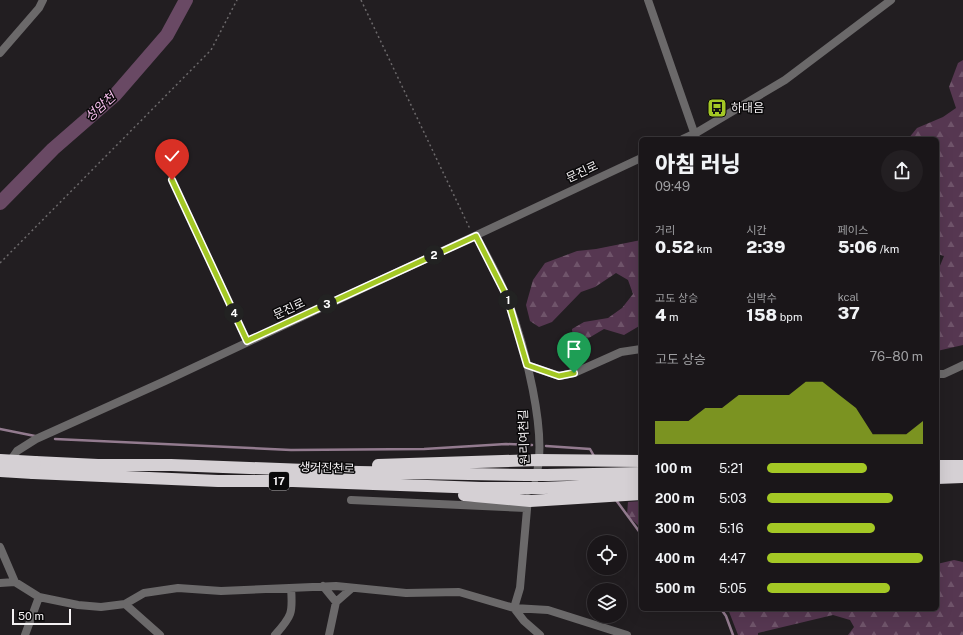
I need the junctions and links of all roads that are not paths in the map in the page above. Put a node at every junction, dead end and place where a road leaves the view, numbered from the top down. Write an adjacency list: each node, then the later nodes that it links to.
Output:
1 (43, 0): 4 (street)
2 (648, 0): 5 (street)
3 (891, 0): 5 (street)
4 (0, 53)
5 (696, 136)
6 (639, 159): 7 (street, 문진로)
7 (476, 236): 9 (street, 원리여천길); 21 (street, 문진로)
8 (639, 349): 9 (street)
9 (527, 365): 13 (street, 원리여천길)
10 (963, 365): 11 (street)
11 (939, 374)
12 (0, 460): 17 (highway, 17, bridge)
13 (538, 460): 14 (highway); 18 (highway); 28 (street, 원리여천길)
14 (639, 461)
15 (939, 466): 16 (highway)
16 (963, 466)
17 (34, 467): 18 (highway, 생거진천로 / 17); 19 (highway, 17, bridge); 24 (highway, 생거진천로 / 17)
18 (316, 470): 20 (highway, 생거진천로 / 17, bridge)
19 (0, 471)
20 (639, 472)
21 (0, 474)
22 (963, 477): 23 (highway)
23 (939, 478)
24 (338, 482): 25 (highway, 생거진천로 / 17, bridge); 28 (highway)
25 (639, 484)
26 (639, 494): 28 (highway)
27 (351, 500): 28 (street)
28 (526, 504): 38 (street, 원리여천길)
29 (0, 547): 30 (street)
30 (15, 582): 31 (street); 35 (street)
31 (0, 583)
32 (323, 586): 33 (street); 34 (street); 36 (street)
33 (292, 588): 37 (street); 41 (street)
34 (352, 588): 36 (street); 38 (street)
35 (39, 597): 37 (street); 39 (street)
36 (336, 602): 42 (street)
37 (125, 604): 40 (street)
38 (514, 608): 43 (street); 44 (street)
39 (25, 635)
40 (160, 635)
41 (275, 635)
42 (329, 635)
43 (540, 635)
44 (626, 635)

